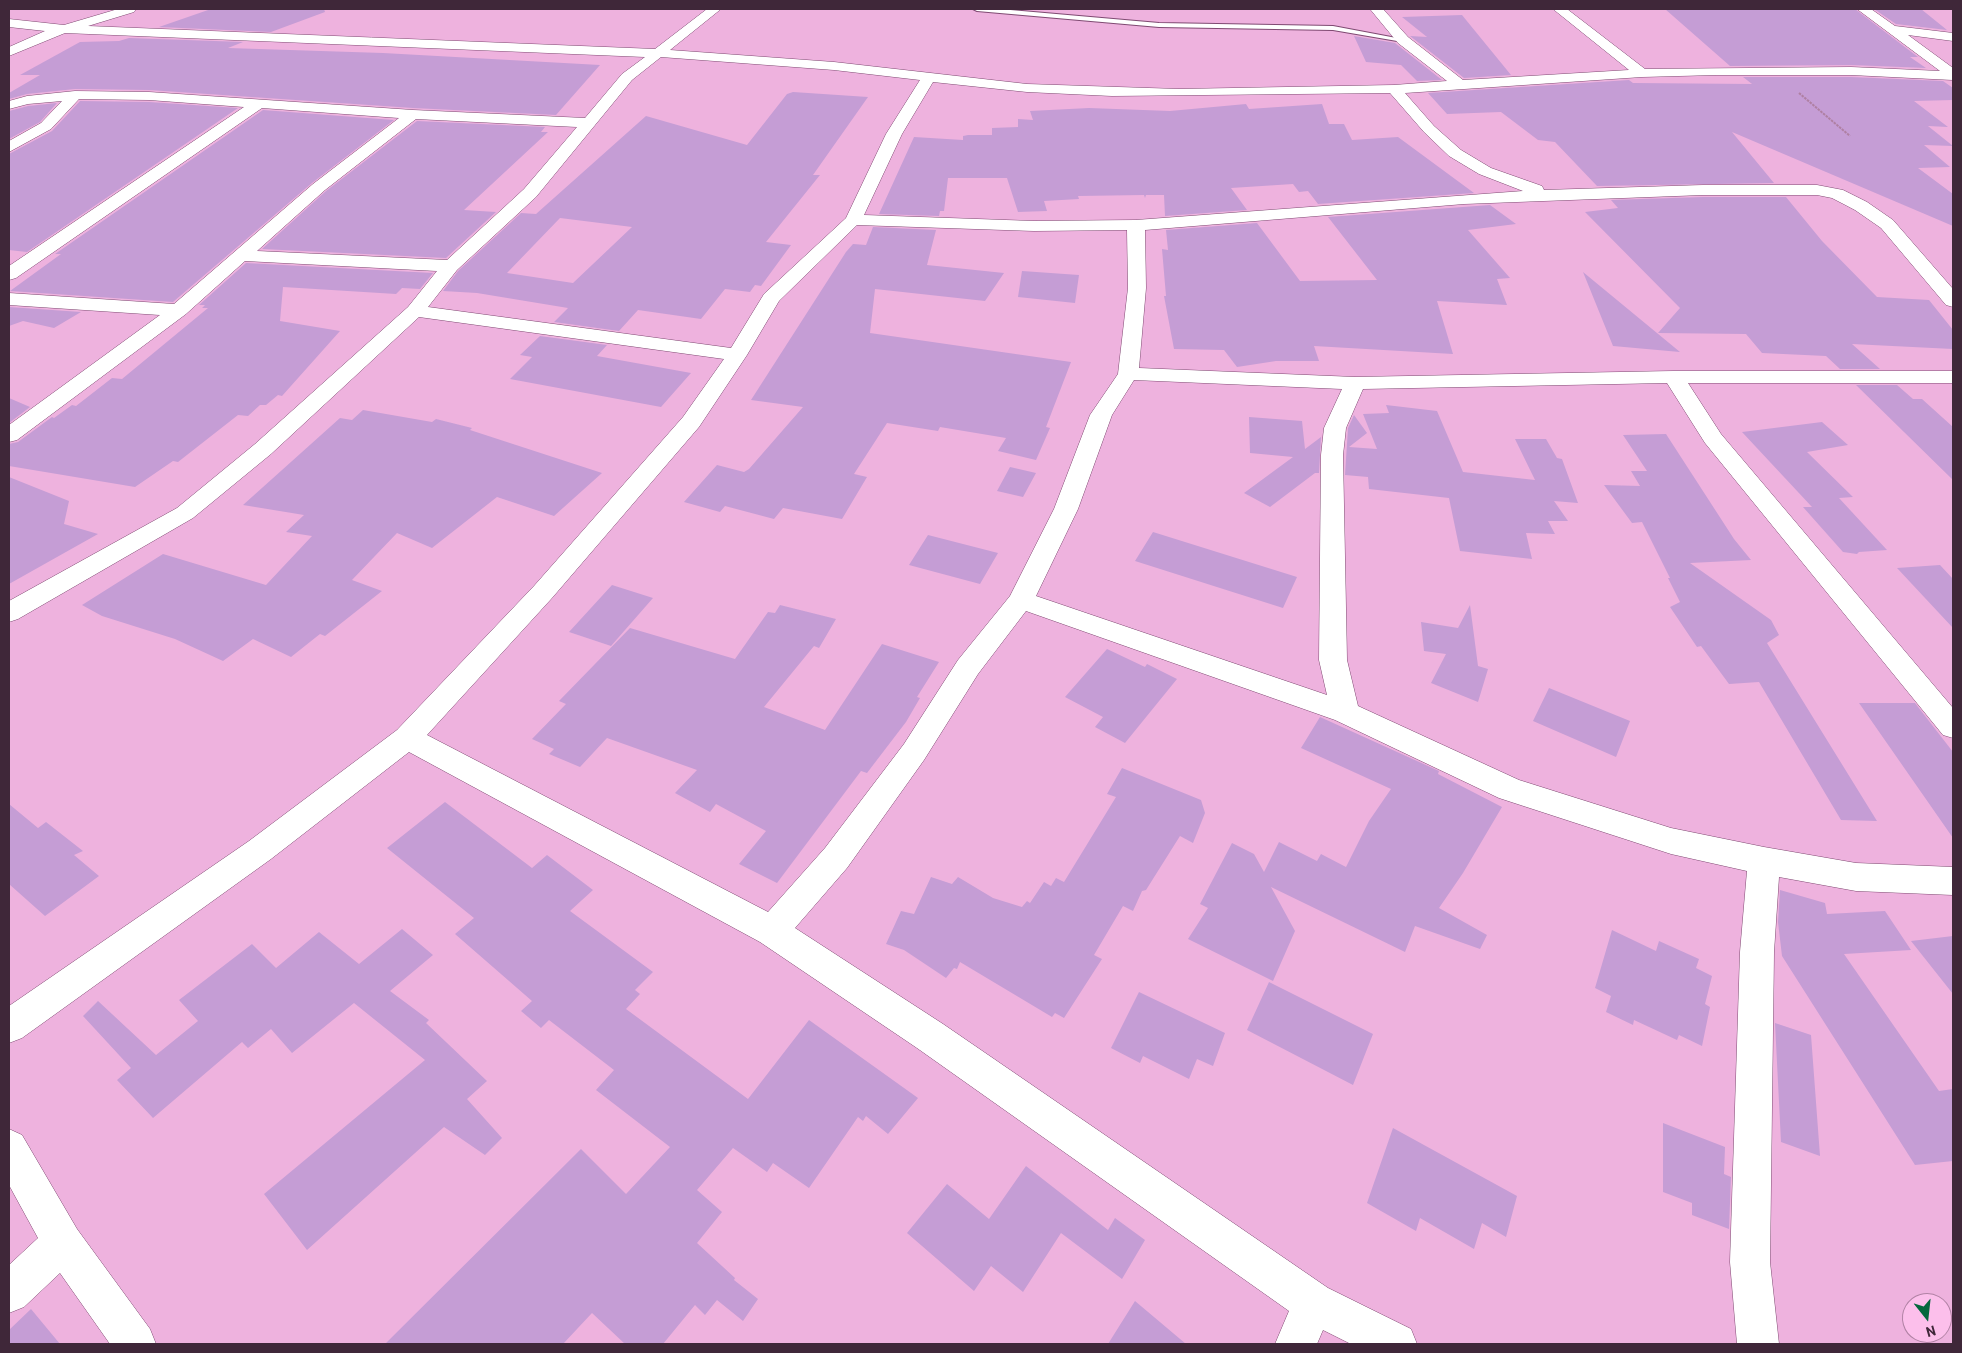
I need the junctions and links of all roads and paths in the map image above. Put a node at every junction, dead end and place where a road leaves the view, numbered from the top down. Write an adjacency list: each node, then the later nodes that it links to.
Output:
1 (130, 9): 8 (street)
2 (714, 9): 13 (street)
3 (977, 9): 11 (lane)
4 (1376, 9): 11 (street)
5 (1560, 9): 15 (street)
6 (1863, 9): 9 (street)
7 (9, 23): 8 (street)
8 (62, 29): 12 (street); 13 (street)
9 (1894, 30): 10 (street); 16 (street)
10 (1953, 37)
11 (1403, 40): 18 (street)
12 (9, 52)
13 (657, 53): 17 (street); 24 (street)
14 (1772, 70): 15 (street); 16 (street); 25 (path)
15 (1642, 73): 18 (street)
16 (1953, 75)
17 (929, 77): 19 (street); 30 (street)
18 (1460, 85): 19 (street)
19 (1394, 88): 27 (street)
20 (75, 95): 21 (street); 22 (street); 26 (street)
21 (260, 103): 23 (street); 34 (street)
22 (9, 105)
23 (413, 114): 24 (street); 32 (street)
24 (590, 123): 33 (street)
25 (1850, 136)
26 (9, 147)
27 (1485, 171): 28 (street); 29 (street)
28 (1550, 195): 29 (street); 36 (street)
29 (1464, 199): 31 (street)
30 (853, 220): 31 (street); 39 (street)
31 (1136, 225): 40 (street)
32 (244, 256): 33 (street); 37 (street)
33 (451, 266): 38 (street)
34 (9, 274)
35 (9, 298): 37 (street)
36 (1953, 302)
37 (179, 310): 44 (street)
38 (416, 311): 39 (street); 46 (street)
39 (737, 355): 49 (street)
40 (1128, 374): 43 (street); 45 (street)
41 (1953, 377): 42 (street)
42 (1672, 378): 43 (street); 48 (street)
43 (1354, 383): 47 (street)
44 (9, 435)
45 (1021, 600): 47 (street); 52 (street)
46 (9, 613)
47 (1345, 712): 50 (street)
48 (1953, 727)
49 (407, 738): 52 (street); 53 (street)
50 (1764, 861): 51 (street); 61 (street)
51 (1953, 881)
52 (772, 931): 57 (street)
53 (9, 1026)
54 (9, 1148): 55 (street)
55 (63, 1243): 56 (street); 58 (street)
56 (9, 1292)
57 (1313, 1303): 59 (street); 60 (street)
58 (135, 1344)
59 (1296, 1344)
60 (1396, 1344)
61 (1758, 1344)

